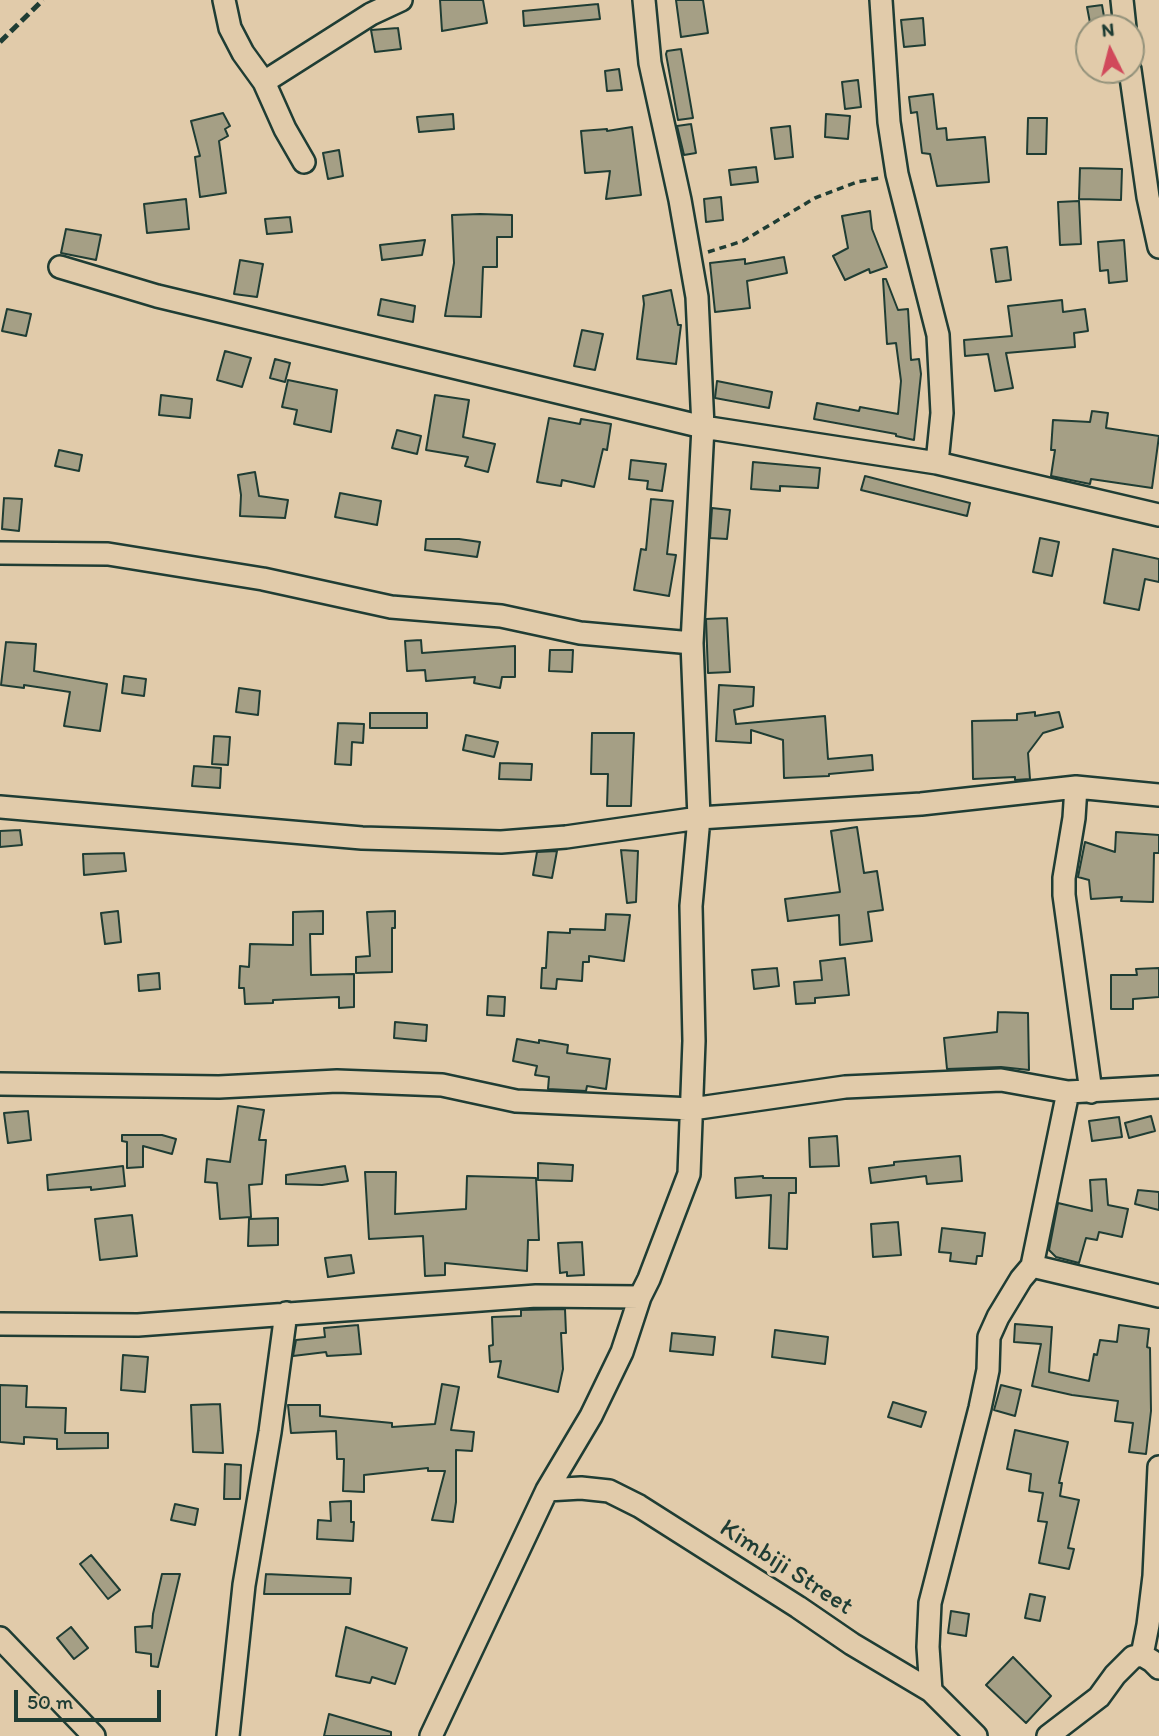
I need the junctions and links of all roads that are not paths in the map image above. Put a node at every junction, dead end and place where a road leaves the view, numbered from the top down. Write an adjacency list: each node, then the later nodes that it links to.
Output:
1 (224, 0): 5 (street)
2 (401, 0): 5 (street)
3 (644, 0): 10 (street)
4 (881, 0): 11 (street)
5 (264, 82): 7 (street)
6 (1132, 84): 8 (street)
7 (304, 162)
8 (1159, 247)
9 (60, 267): 10 (street)
10 (703, 427): 11 (street); 14 (street)
11 (937, 463): 12 (street)
12 (1159, 515)
13 (0, 552): 14 (street)
14 (692, 643): 18 (street)
15 (1076, 787): 16 (street); 18 (street); 22 (street)
16 (1159, 795)
17 (0, 807): 18 (street)
18 (699, 818): 23 (street)
19 (0, 1084): 23 (street)
20 (1159, 1087): 22 (street)
21 (1068, 1092): 22 (street); 23 (street); 24 (street)
22 (1091, 1092)
23 (692, 1109): 25 (street)
24 (1032, 1266): 26 (street); 34 (street)
25 (640, 1297): 27 (street); 30 (street)
26 (1158, 1299)
27 (286, 1313): 28 (street); 36 (street)
28 (0, 1324)
29 (1159, 1467): 32 (street)
30 (547, 1490): 34 (street, Kimbiji Street); 37 (street)
31 (0, 1638): 35 (street)
32 (1142, 1655): 33 (street); 39 (street)
33 (1159, 1668)
34 (931, 1691): 38 (street, Kimbiji Street)
35 (94, 1736)
36 (228, 1736)
37 (431, 1736)
38 (976, 1736)
39 (1048, 1736)

